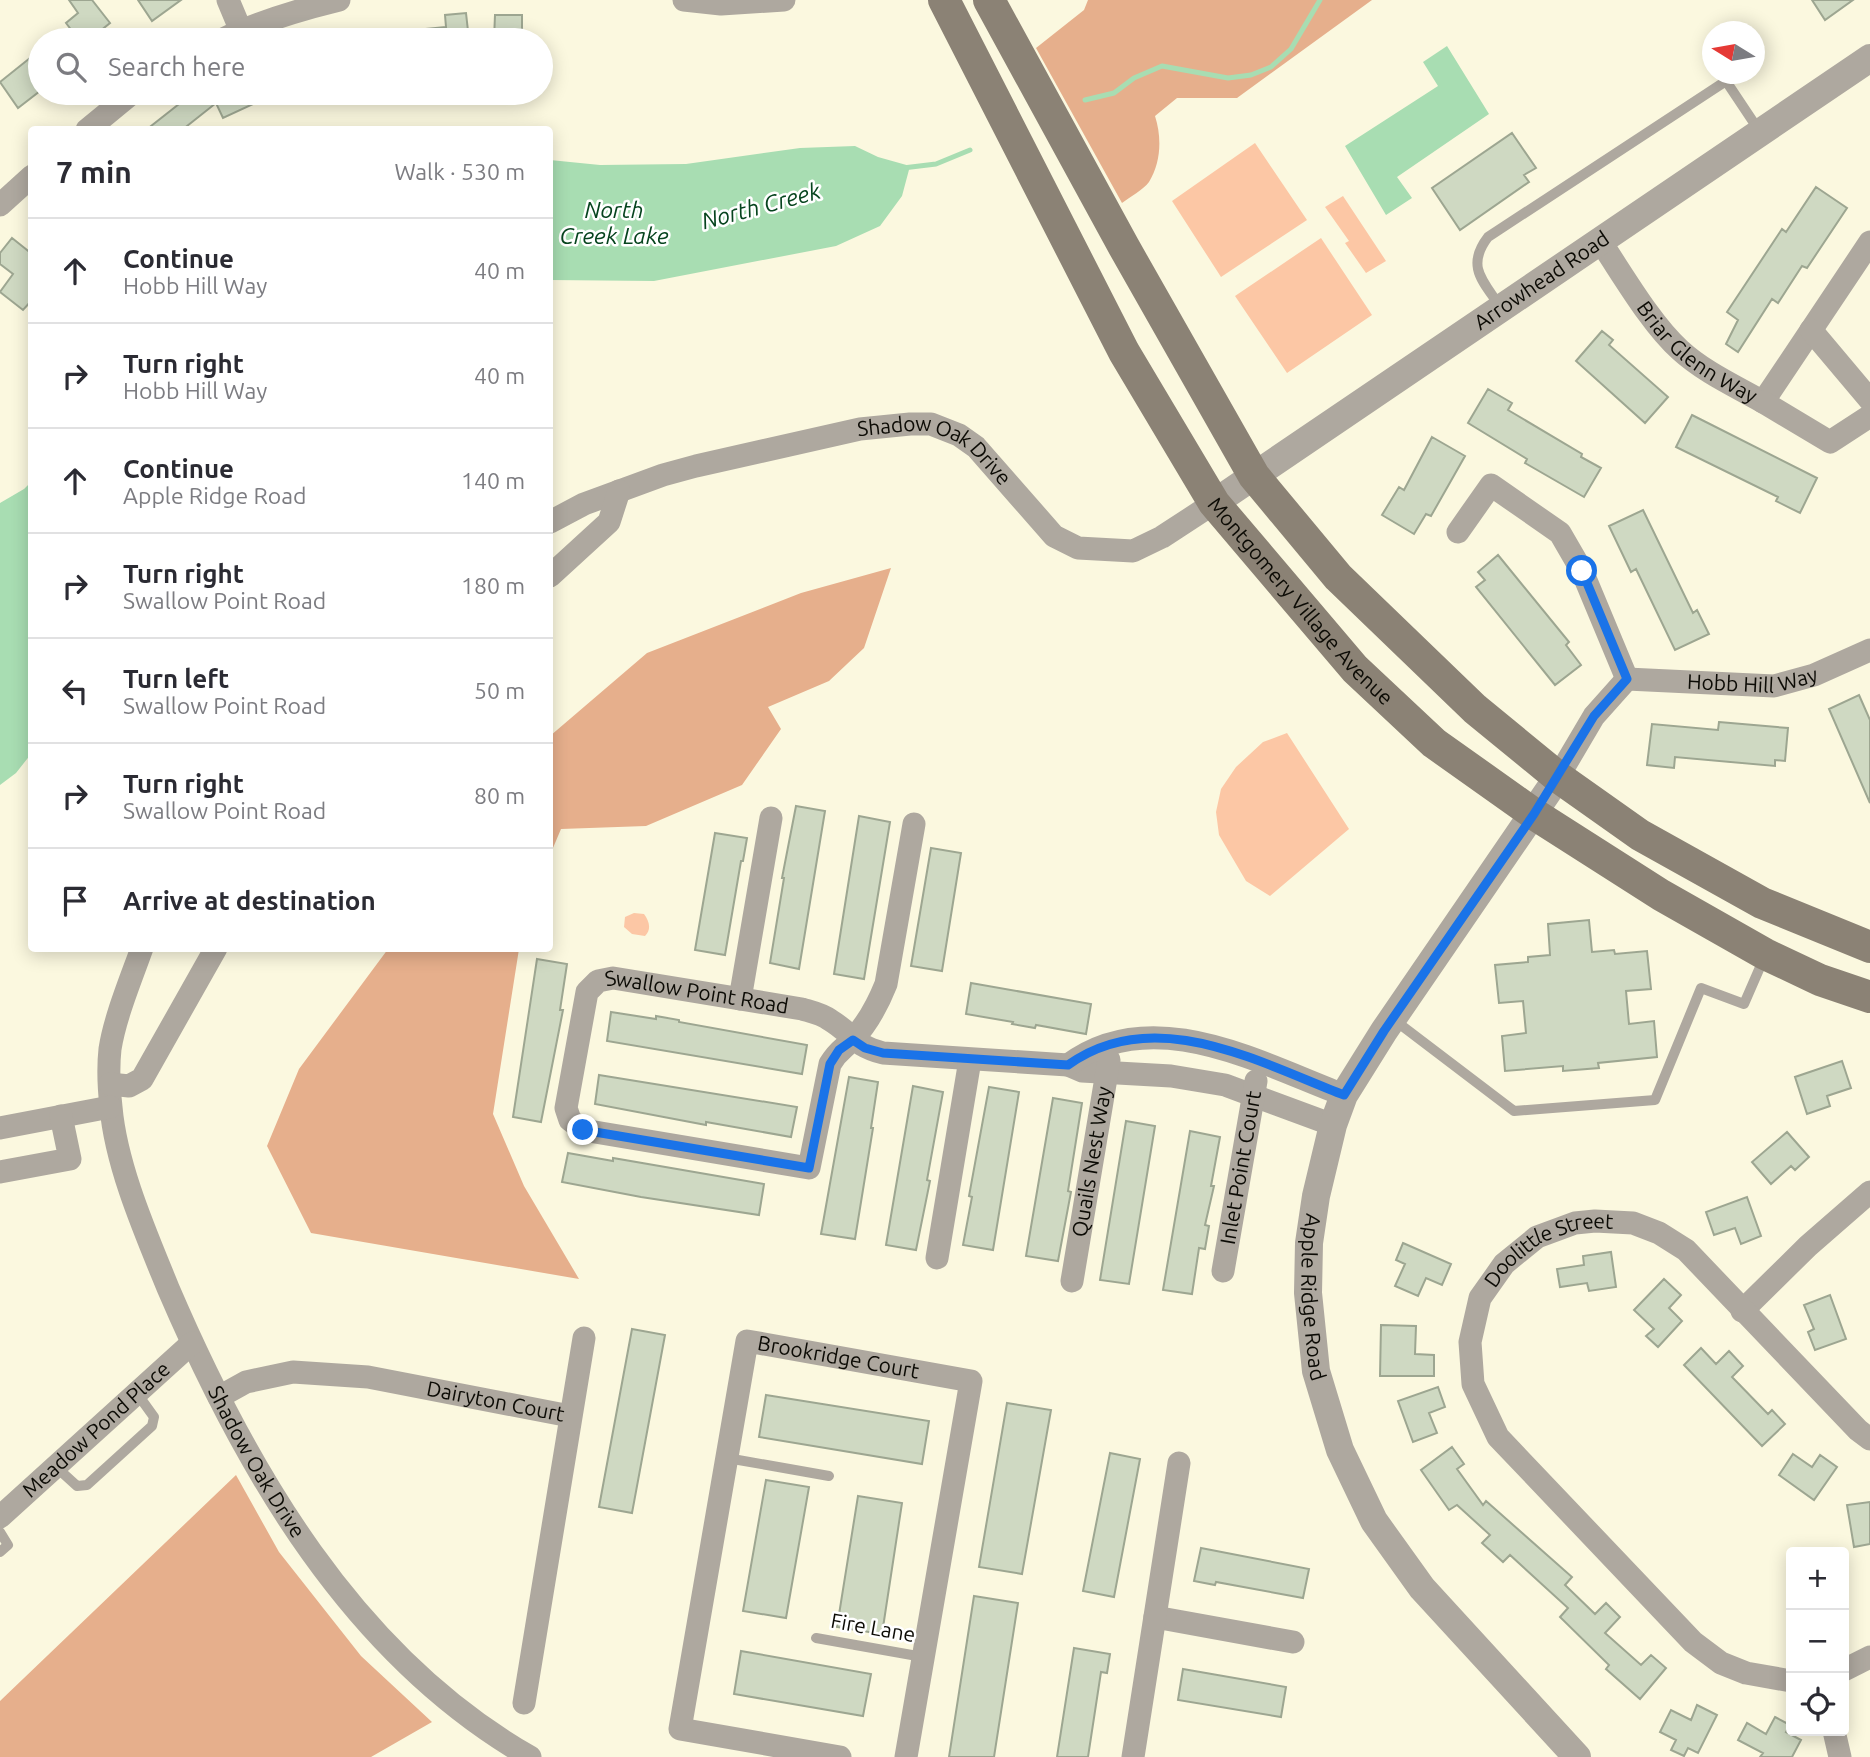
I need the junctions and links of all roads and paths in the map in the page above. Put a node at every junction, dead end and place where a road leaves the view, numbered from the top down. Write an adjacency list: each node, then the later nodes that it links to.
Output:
1 (228, 0): 7 (street)
2 (339, 0): 8 (street)
3 (684, 0): 4 (street)
4 (783, 0)
5 (943, 0): 24 (main road, Montgomery Village Avenue)
6 (989, 0): 22 (main road, Montgomery Village Avenue)
7 (230, 28)
8 (250, 28)
9 (1870, 58): 12 (street, Arrowhead Road)
10 (117, 105): 11 (street)
11 (92, 126)
12 (1760, 133): 15 (street, Arrowhead Road); 17 (lane)
13 (28, 180): 14 (street)
14 (0, 205)
15 (1600, 241): 17 (street, Arrowhead Road); 20 (street, Briar Glenn Way)
16 (1870, 242): 18 (street, Briar Glenn Way)
17 (1501, 308): 22 (street, Arrowhead Road)
18 (1811, 330): 19 (street); 20 (street, Briar Glenn Way)
19 (1870, 400)
20 (1763, 402): 21 (street)
21 (1870, 416)
22 (1254, 476): 24 (street, Arrowhead Road); 30 (main road, Montgomery Village Avenue)
23 (619, 491): 24 (street, Shadow Oak Drive); 25 (street, Shadow Oak Drive); 27 (street)
24 (1214, 503): 31 (main road, Montgomery Village Avenue)
25 (553, 520)
26 (1458, 532): 29 (street)
27 (553, 573)
28 (1870, 650): 29 (street, Hobb Hill Way)
29 (1627, 679): 30 (street)
30 (1558, 777): 31 (street, Apple Ridge Road); 34 (main road, Montgomery Village Avenue)
31 (1534, 814): 37 (main road, Montgomery Village Avenue); 40 (street, Apple Ridge Road)
32 (771, 818): 39 (street)
33 (914, 824): 41 (street)
34 (1870, 947)
35 (141, 952): 47 (street, Shadow Oak Drive)
36 (214, 952): 47 (street)
37 (1765, 954): 38 (main road, Montgomery Village Avenue); 40 (lane)
38 (1870, 997)
39 (740, 999): 41 (street, Swallow Point Road); 41 (street, Swallow Point Road)
40 (1393, 1018): 49 (street, Apple Ridge Road)
41 (853, 1040): 43 (street, Swallow Point Road)
42 (1112, 1044): 44 (street); 45 (street); 46 (street, Quails Nest Way)
43 (970, 1060): 45 (street, Swallow Point Road); 56 (street)
44 (1261, 1063): 48 (street, Inlet Point Court); 49 (street)
45 (1068, 1065): 46 (street, Swallow Point Road)
46 (1107, 1073): 48 (street, Swallow Point Road); 58 (street, Quails Nest Way)
47 (110, 1084): 50 (street, Shadow Oak Drive)
48 (1252, 1095): 52 (street, Swallow Point Road); 57 (street, Inlet Point Court)
49 (1344, 1095): 52 (street, Apple Ridge Road)
50 (110, 1107): 51 (street); 61 (street, Shadow Oak Drive)
51 (61, 1116): 53 (street); 54 (street)
52 (1333, 1125): 87 (street, Apple Ridge Road)
53 (0, 1128)
54 (0, 1172)
55 (1870, 1192): 59 (street)
56 (937, 1258)
57 (1223, 1271)
58 (1072, 1281)
59 (1742, 1311): 65 (street, Doolittle Street); 79 (street, Doolittle Street)
60 (584, 1338): 64 (street)
61 (192, 1343): 62 (street, Meadow Pond Place); 63 (street, Shadow Oak Drive)
62 (136, 1392): 68 (street, Meadow Pond Place); 68 (lane)
63 (219, 1397): 64 (street, Dairyton Court); 83 (street, Shadow Oak Drive)
64 (570, 1416): 80 (street, Dairyton Court)
65 (1870, 1439)
66 (727, 1458): 69 (lane); 76 (street, Brookridge Court); 82 (street, Brookridge Court)
67 (1179, 1463): 73 (street)
68 (55, 1466): 70 (street, Meadow Pond Place)
69 (829, 1476)
70 (0, 1517)
71 (0, 1532): 72 (lane)
72 (0, 1552)
73 (1155, 1618): 75 (street); 86 (street)
74 (816, 1638): 76 (lane, Fire Lane)
75 (1293, 1642)
76 (923, 1657): 85 (street, Brookridge Court)
77 (1870, 1657): 78 (street)
78 (1849, 1668)
79 (1786, 1680)
80 (524, 1703)
81 (1835, 1736): 88 (street)
82 (790, 1753): 84 (street, Brookridge Court)
83 (530, 1757)
84 (840, 1757)
85 (906, 1757)
86 (1133, 1757)
87 (1577, 1757)
88 (1840, 1757)

